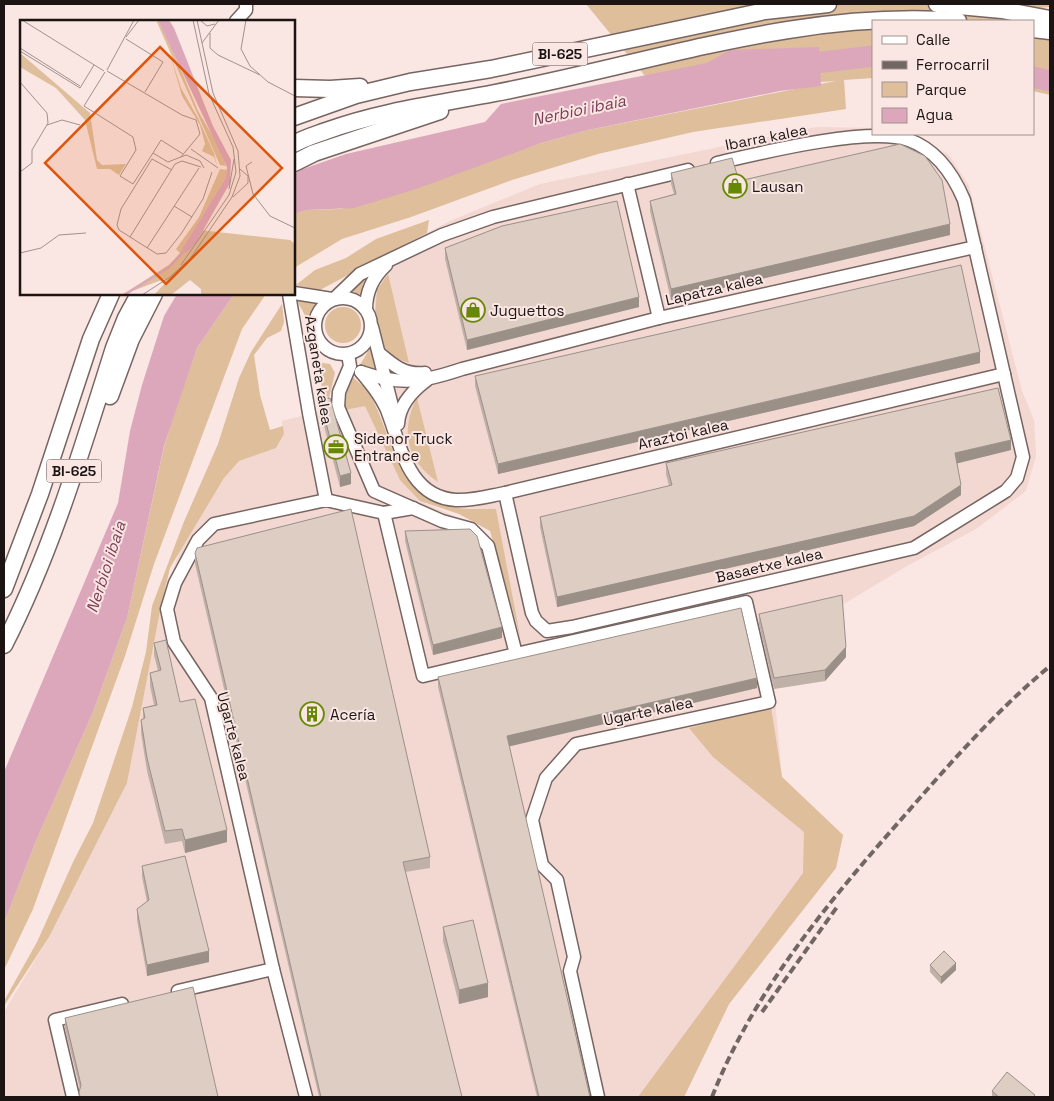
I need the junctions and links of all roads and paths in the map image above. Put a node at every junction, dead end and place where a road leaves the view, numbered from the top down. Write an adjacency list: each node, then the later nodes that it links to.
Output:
1 (246, 4): 5 (street)
2 (828, 4): 9 (main road, BI-625)
3 (937, 4): 4 (main road)
4 (1050, 19)
5 (239, 20)
6 (937, 20): 11 (main road, BI-625)
7 (1034, 29): 8 (main road)
8 (1050, 31)
9 (410, 82): 10 (main road); 12 (main road, BI-625)
10 (295, 88)
11 (496, 93): 13 (main road, BI-625); 14 (main road)
12 (295, 117)
13 (295, 144)
14 (295, 162)
15 (628, 184): 16 (street, Ibarra kalea); 17 (street, Ibarra kalea); 24 (street)
16 (975, 247): 24 (street, Lapatza kalea); 30 (street, Ibarra kalea)
17 (391, 260): 22 (street, Ibarra kalea); 23 (street, Ibarra kalea)
18 (111, 295): 39 (main road, BI-625)
19 (138, 295): 38 (main road, BI-625)
20 (153, 295): 38 (main road)
21 (292, 297): 22 (street, Azganeta kalea); 26 (street, Azganeta kalea); 35 (street, Azganeta kalea)
22 (334, 299): 23 (street, Azganeta kalea); 26 (street, Azganeta kalea)
23 (366, 309): 25 (street)
24 (659, 318): 29 (street, Lapatza kalea)
25 (372, 325): 27 (street); 28 (street, Azganeta kalea)
26 (316, 336): 28 (street, Azganeta kalea)
27 (380, 354): 29 (street); 31 (street)
28 (353, 364): 31 (street, Azganeta kalea); 33 (street); 36 (street, Azganeta kalea)
29 (462, 368): 32 (street, Azganeta kalea)
30 (1004, 374): 34 (street, Araztoi kalea); 34 (street, Basaetxe kalea)
31 (387, 380): 32 (street, Azganeta kalea); 33 (street)
32 (427, 380): 33 (street, Azganeta kalea)
33 (398, 442): 34 (street, Araztoi kalea)
34 (505, 493)
35 (326, 500): 37 (street, Ugarte kalea); 42 (street, Ugarte kalea)
36 (413, 508): 37 (street, Ugarte kalea); 41 (street)
37 (384, 513): 41 (street, Ugarte kalea)
38 (47, 548): 40 (main road, BI-625)
39 (4, 589)
40 (4, 645)
41 (516, 654): 47 (street, Ugarte kalea)
42 (273, 969): 43 (street); 46 (street, Ugarte kalea)
43 (169, 994)
44 (131, 1002): 45 (street)
45 (73, 1097)
46 (306, 1097)
47 (598, 1097)

